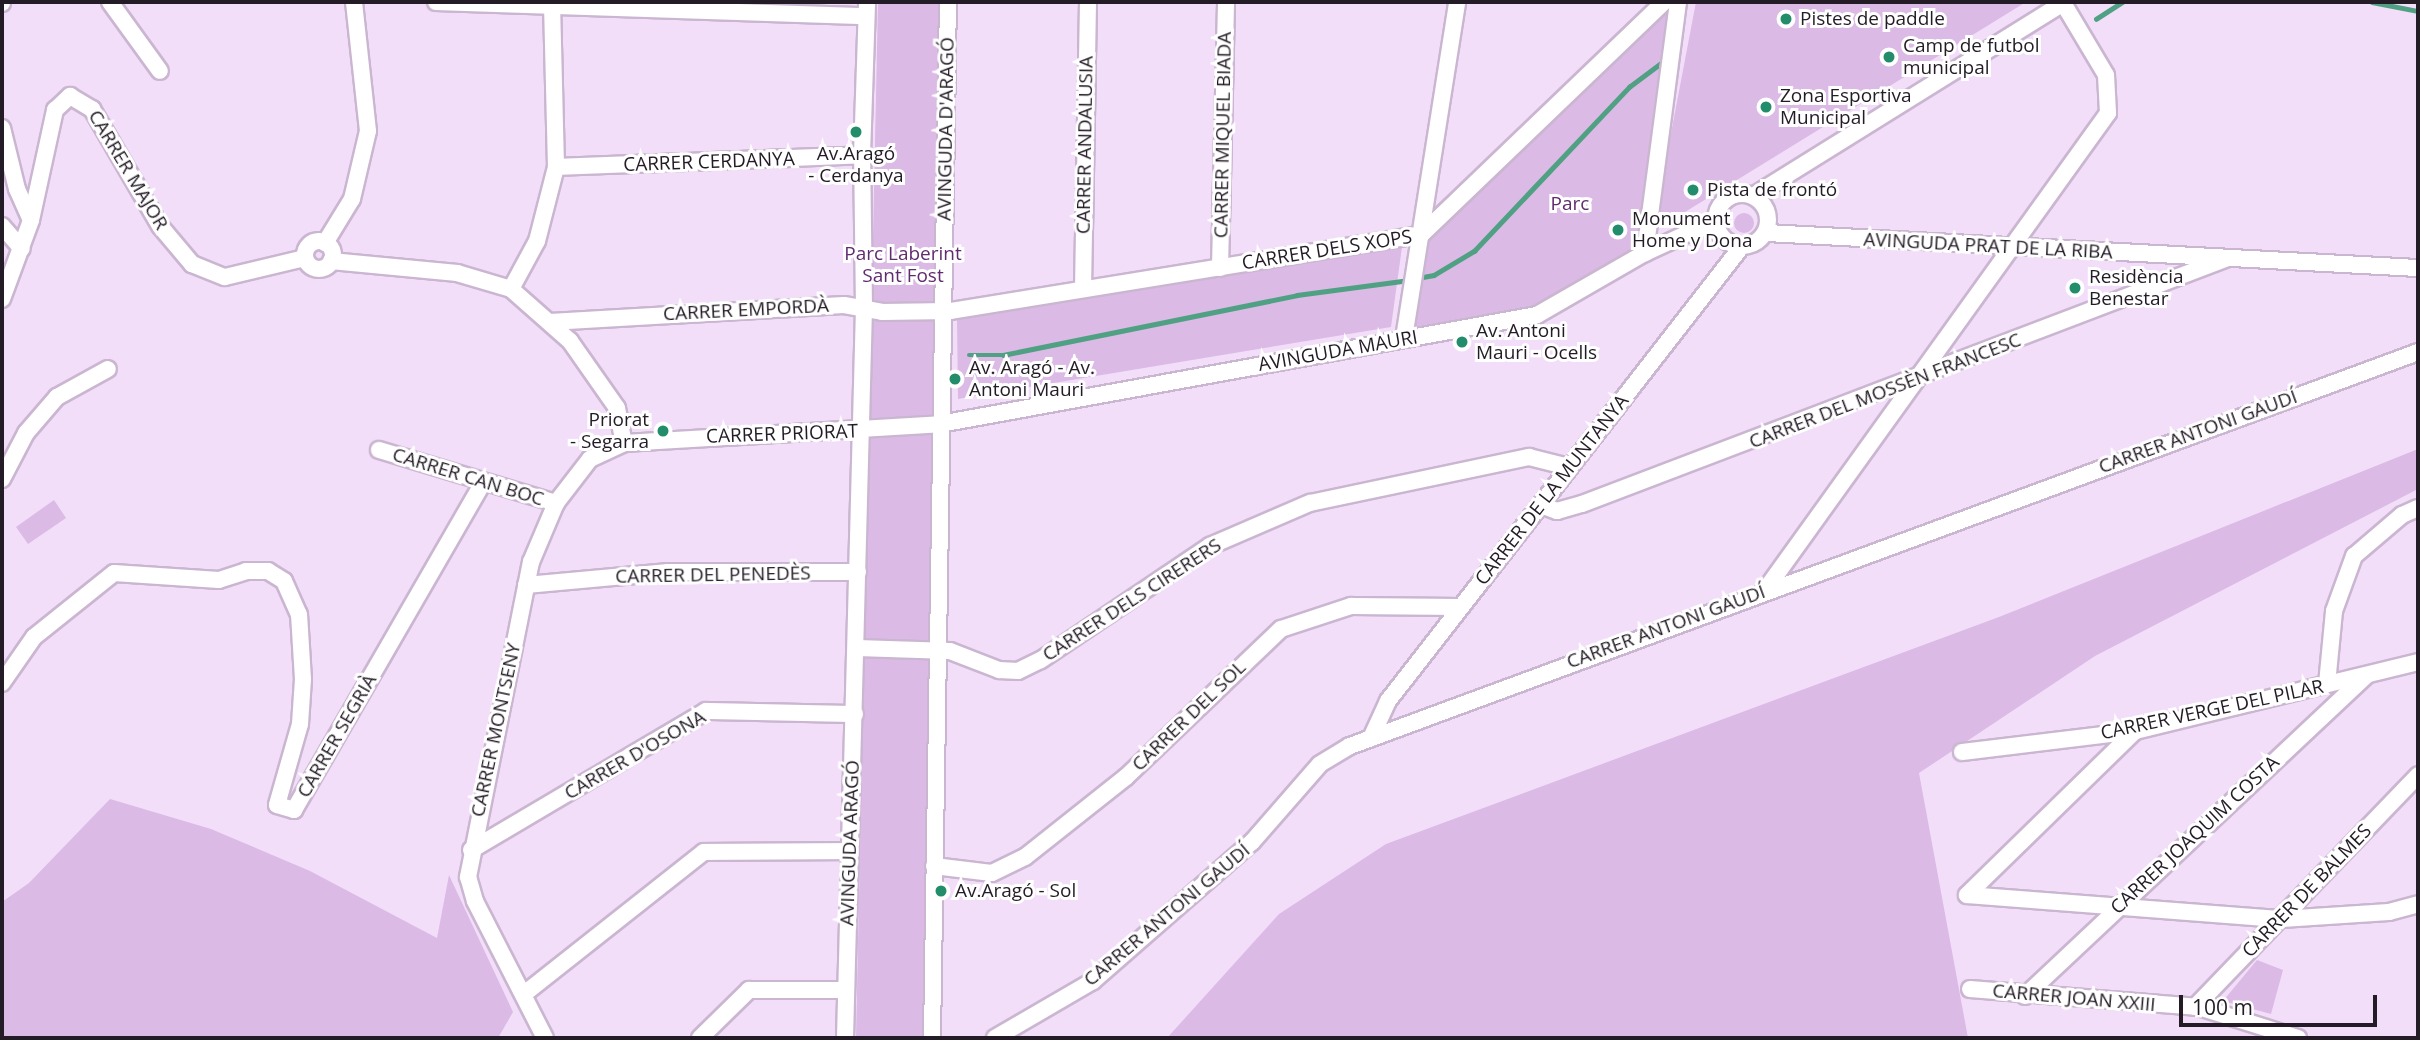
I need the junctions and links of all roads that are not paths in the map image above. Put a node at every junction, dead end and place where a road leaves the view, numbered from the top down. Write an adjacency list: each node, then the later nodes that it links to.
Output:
1 (110, 2): 14 (street)
2 (354, 2): 24 (street)
3 (436, 2): 11 (street)
4 (948, 2): 38 (street, AVINGUDA D'ARAGÓ)
5 (1088, 2): 35 (street, CARRER ANDALUSIA)
6 (1226, 2): 32 (street, CARRER MIQUEL BIADA)
7 (1457, 2): 23 (street)
8 (1664, 2): 23 (street, CARRER DELS XOPS)
9 (1678, 2): 28 (street)
10 (2064, 2): 18 (street); 26 (street)
11 (552, 7): 12 (street); 17 (street)
12 (732, 7): 13 (street)
13 (867, 9): 16 (street)
14 (160, 71)
15 (2, 128): 19 (street)
16 (862, 155): 17 (street, CARRER CERDANYA); 37 (street)
17 (556, 167): 34 (street)
18 (1753, 196): 20 (street); 22 (street)
19 (31, 220): 27 (street, CARRER MAJOR); 29 (street, CARRER MAJOR)
20 (1716, 220): 25 (street); 28 (street, AVINGUDA MAURI)
21 (2, 226): 27 (street)
22 (1767, 233): 25 (street); 26 (street, AVINGUDA PRAT DE LA RIBA)
23 (1421, 235): 32 (street, CARRER DELS XOPS); 40 (street)
24 (324, 243): 29 (street); 31 (street)
25 (1742, 246): 48 (street, CARRER DE LA MUNTANYA)
26 (2010, 248): 30 (street, AVINGUDA PRAT DE LA RIBA); 43 (street)
27 (22, 249): 36 (street, CARRER MAJOR)
28 (1644, 253): 40 (street, AVINGUDA MAURI)
29 (305, 258): 31 (street)
30 (2228, 258): 33 (street, AVINGUDA PRAT DE LA RIBA); 43 (street, CARRER DEL MOSSÈN FRANCESC)
31 (331, 261): 34 (street)
32 (1220, 268): 35 (street, CARRER DELS XOPS)
33 (2418, 268)
34 (511, 289): 39 (street)
35 (1083, 289): 38 (street, CARRER DELS XOPS)
36 (2, 299)
37 (864, 309): 38 (street, CARRER EMPORDÀ); 39 (street, CARRER EMPORDÀ); 45 (street, AVINGUDA ARAGÓ)
38 (942, 310): 44 (street, AVINGUDA D'ARAGÓ)
39 (550, 322): 46 (street)
40 (1404, 338): 44 (street, AVINGUDA MAURI)
41 (2418, 352): 56 (street, CARRER ANTONI GAUDÍ)
42 (108, 369): 49 (street)
43 (1914, 381): 52 (street, CARRER DEL MOSSÈN FRANCESC); 56 (street)
44 (940, 424): 45 (street, CARRER PRIORAT); 59 (street)
45 (861, 431): 46 (street, CARRER PRIORAT); 54 (street, AVINGUDA ARAGÓ)
46 (624, 443): 51 (street, CARRER MONTSENY)
47 (379, 450): 50 (street, CARRER CAN BOC)
48 (1569, 467): 52 (street, CARRER DE LA MUNTANYA); 59 (street, CARRER DELS CIRERERS)
49 (2, 479)
50 (482, 484): 51 (street, CARRER CAN BOC); 62 (street, CARRER SEGRIÀ)
51 (556, 503): 55 (street, CARRER MONTSENY)
52 (1541, 505): 57 (street, CARRER DE LA MUNTANYA)
53 (2418, 508): 63 (street)
54 (858, 572): 55 (street, CARRER DEL PENEDÈS); 58 (street, AVINGUDA ARAGÓ)
55 (526, 585): 69 (street, CARRER MONTSENY)
56 (1766, 589): 66 (street, CARRER ANTONI GAUDÍ)
57 (1461, 607): 66 (street, CARRER DE LA MUNTANYA); 71 (street, CARRER DEL SOL)
58 (857, 648): 59 (street); 64 (street, AVINGUDA ARAGÓ)
59 (938, 650): 71 (street)
60 (2418, 662): 61 (street, CARRER VERGE DEL PILAR)
61 (2367, 676): 63 (street, CARRER VERGE DEL PILAR); 73 (street, CARRER JOAQUIM COSTA)
62 (2, 683)
63 (2327, 684): 65 (street, CARRER VERGE DEL PILAR)
64 (855, 714): 69 (street, CARRER D'OSONA); 70 (street, AVINGUDA ARAGÓ)
65 (2135, 731): 67 (street, CARRER VERGE DEL PILAR); 73 (street)
66 (1371, 738): 84 (street, CARRER ANTONI GAUDÍ)
67 (1962, 752)
68 (2418, 775): 74 (street, CARRER DE BALMES)
69 (471, 850): 77 (street, CARRER MONTSENY)
70 (850, 851): 76 (street, AVINGUDA ARAGÓ); 77 (street)
71 (934, 866): 83 (street)
72 (2418, 904): 74 (street)
73 (2119, 905): 74 (street); 78 (street, CARRER JOAQUIM COSTA)
74 (2282, 919): 79 (street, CARRER DE BALMES)
75 (1970, 989): 78 (street, CARRER JOAN XXIII)
76 (845, 990): 81 (street); 82 (street, AVINGUDA ARAGÓ)
77 (524, 994): 80 (street, CARRER MONTSENY)
78 (2025, 996): 79 (street, CARRER JOAN XXIII)
79 (2194, 1007): 85 (street, CARRER JOAN XXIII)
80 (545, 1038)
81 (699, 1038)
82 (845, 1038)
83 (932, 1038)
84 (995, 1038)
85 (2298, 1038)

